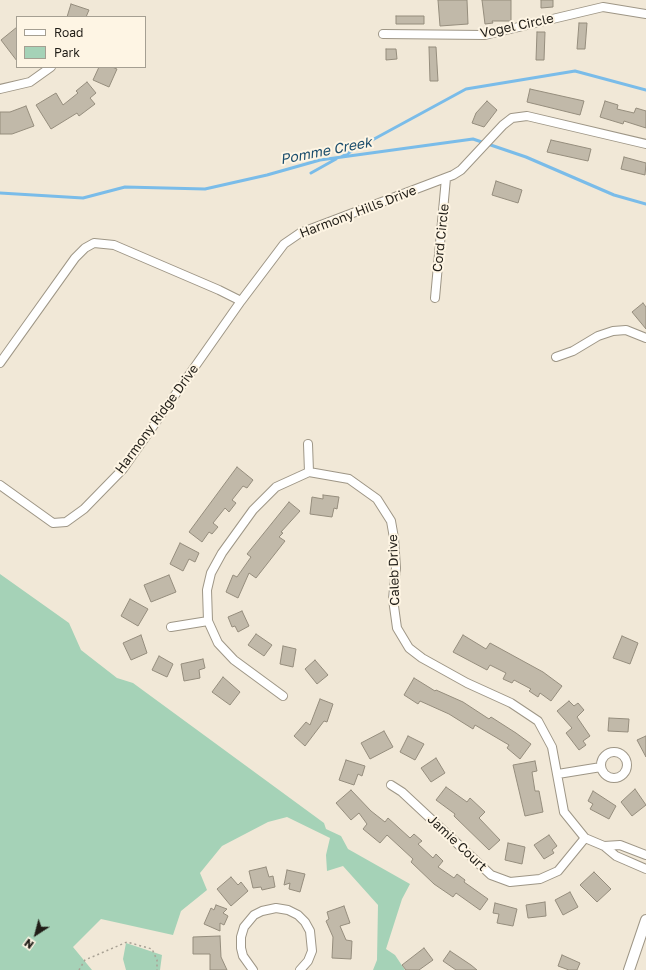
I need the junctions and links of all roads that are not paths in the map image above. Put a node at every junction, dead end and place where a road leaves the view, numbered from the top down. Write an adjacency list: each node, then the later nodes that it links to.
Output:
1 (603, 4): 2 (street, Vogel Circle); 3 (street, Vogel Circle)
2 (646, 14)
3 (383, 34)
4 (50, 68): 5 (street)
5 (0, 89)
6 (646, 144): 7 (street, Harmony Hills Drive)
7 (446, 178): 8 (street, Cord Circle); 9 (street, Harmony Hills Drive)
8 (435, 298)
9 (241, 301): 12 (street); 15 (street, Harmony Ridge Drive)
10 (646, 338): 11 (street)
11 (556, 357)
12 (0, 363)
13 (308, 444): 14 (street)
14 (309, 472): 16 (street); 20 (street, Caleb Drive)
15 (0, 485)
16 (208, 621): 17 (street); 18 (street)
17 (171, 627)
18 (283, 696)
19 (601, 767): 20 (street)
20 (558, 774): 22 (street, Caleb Drive)
21 (392, 785): 22 (street, Jamie Court)
22 (585, 838): 23 (street, Caleb Drive)
23 (604, 846): 24 (street, Caleb Drive); 25 (street, Caleb Drive)
24 (646, 854)
25 (646, 869)
26 (646, 920): 29 (street)
27 (253, 970): 28 (street)
28 (300, 970)
29 (629, 970)

